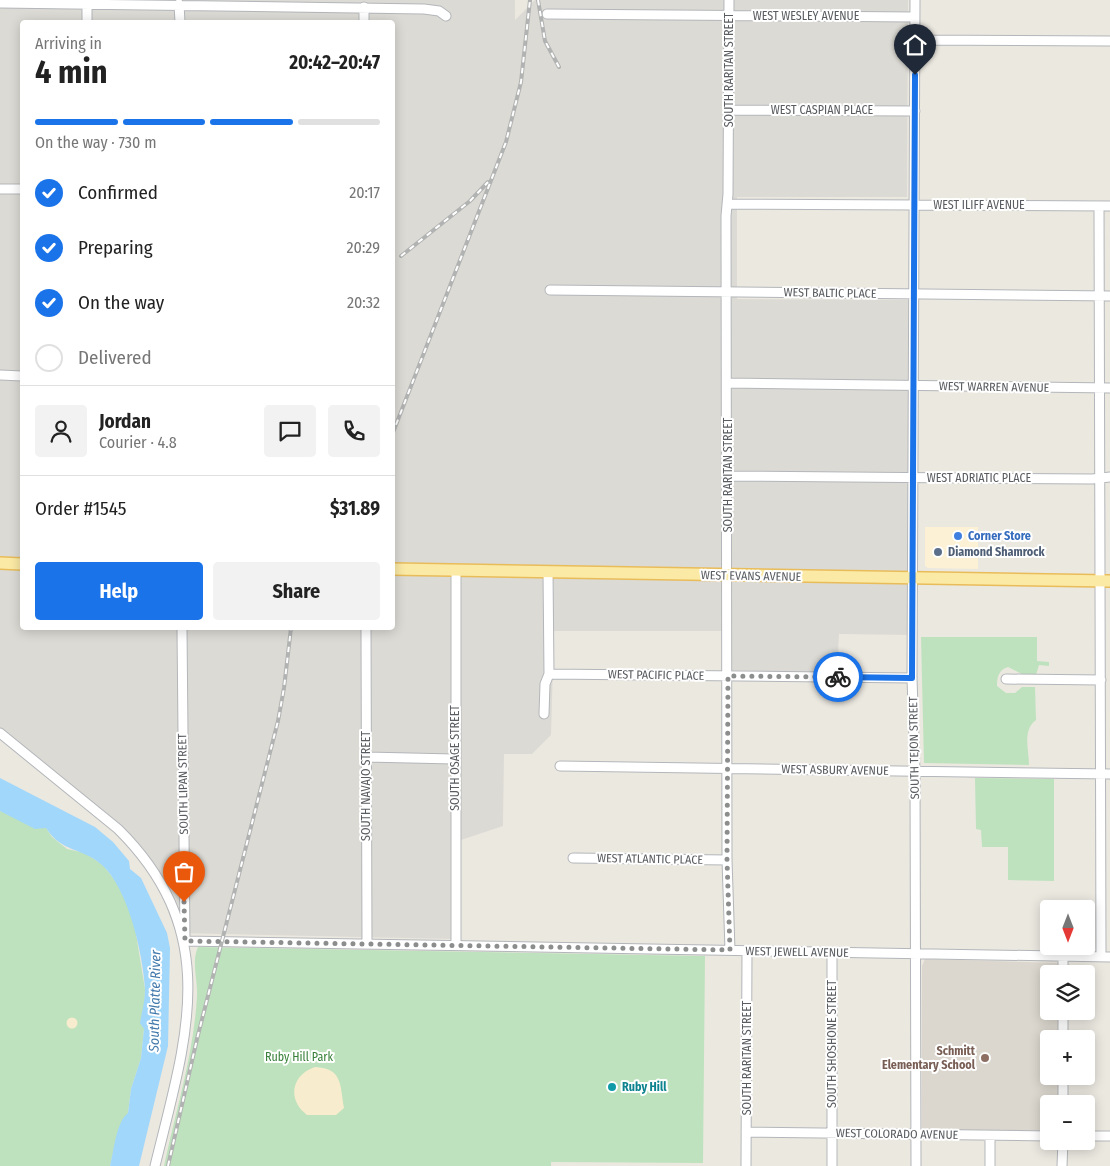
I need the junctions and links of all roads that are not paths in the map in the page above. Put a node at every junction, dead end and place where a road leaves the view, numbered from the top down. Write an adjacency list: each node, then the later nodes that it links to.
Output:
1 (729, 0): 9 (street, SOUTH RARITAN STREET)
2 (915, 0): 10 (street, SOUTH TEJON STREET)
3 (0, 3): 4 (street)
4 (87, 4): 5 (street); 11 (street)
5 (180, 4): 6 (street); 12 (street)
6 (364, 7): 8 (street); 13 (street)
7 (547, 14): 9 (street, WEST WESLEY AVENUE)
8 (446, 16)
9 (728, 16): 10 (street, WEST WESLEY AVENUE); 16 (street, SOUTH RARITAN STREET)
10 (915, 17): 14 (street, SOUTH TEJON STREET)
11 (87, 20)
12 (180, 20)
13 (364, 20)
14 (915, 40): 15 (street); 17 (street, SOUTH TEJON STREET)
15 (1110, 41)
16 (728, 110): 17 (street, WEST CASPIAN PLACE); 20 (street, SOUTH RARITAN STREET)
17 (915, 110): 21 (street, SOUTH TEJON STREET)
18 (0, 189): 19 (street)
19 (20, 189)
20 (727, 204): 21 (street, WEST ILIFF AVENUE); 25 (street, SOUTH RARITAN STREET)
21 (915, 205): 22 (street, WEST ILIFF AVENUE); 26 (street, SOUTH TEJON STREET)
22 (1099, 206): 23 (street, WEST ILIFF AVENUE); 27 (street)
23 (1110, 206)
24 (550, 290): 25 (street, WEST BALTIC PLACE)
25 (727, 292): 26 (street, WEST BALTIC PLACE); 31 (street, SOUTH RARITAN STREET)
26 (915, 294): 27 (street, WEST BALTIC PLACE); 32 (street, SOUTH TEJON STREET)
27 (1100, 296): 28 (street, WEST BALTIC PLACE); 33 (street)
28 (1110, 296)
29 (0, 375): 30 (street)
30 (20, 376)
31 (728, 383): 32 (street, WEST WARREN AVENUE); 35 (street, SOUTH RARITAN STREET)
32 (915, 386): 33 (street, WEST WARREN AVENUE); 36 (street, SOUTH TEJON STREET)
33 (1100, 388): 34 (street, WEST WARREN AVENUE); 37 (street)
34 (1110, 388)
35 (728, 476): 36 (street, WEST ADRIATIC PLACE); 43 (street, SOUTH RARITAN STREET)
36 (914, 478): 37 (street, WEST ADRIATIC PLACE); 44 (street, SOUTH TEJON STREET)
37 (1105, 478): 45 (street)
38 (0, 564): 39 (main road)
39 (20, 564)
40 (395, 569): 41 (main road, WEST EVANS AVENUE)
41 (456, 570): 42 (main road, WEST EVANS AVENUE); 56 (street, SOUTH OSAGE STREET)
42 (548, 572): 43 (main road, WEST EVANS AVENUE); 48 (street)
43 (728, 576): 44 (main road, WEST EVANS AVENUE); 49 (street, SOUTH RARITAN STREET)
44 (914, 578): 45 (main road, WEST EVANS AVENUE); 50 (street, SOUTH TEJON STREET)
45 (1105, 581): 52 (street)
46 (182, 630): 63 (street, SOUTH LIPAN STREET)
47 (366, 630): 55 (street, SOUTH NAVAJO STREET)
48 (549, 674): 49 (street, WEST PACIFIC PLACE); 53 (street)
49 (728, 676): 50 (street, WEST PACIFIC PLACE); 58 (street, SOUTH RARITAN STREET)
50 (912, 678): 59 (street, SOUTH TEJON STREET)
51 (1006, 679): 52 (street)
52 (1101, 680): 60 (street)
53 (544, 714)
54 (0, 732): 63 (street)
55 (366, 757): 56 (street); 64 (street, SOUTH NAVAJO STREET)
56 (454, 758): 65 (street, SOUTH OSAGE STREET)
57 (560, 766): 58 (street, WEST ASBURY AVENUE)
58 (728, 768): 59 (street, WEST ASBURY AVENUE); 62 (street, SOUTH RARITAN STREET)
59 (915, 771): 60 (street, WEST ASBURY AVENUE); 69 (street, SOUTH TEJON STREET)
60 (1106, 774): 71 (street)
61 (572, 858): 62 (street, WEST ATLANTIC PLACE)
62 (727, 860): 66 (street, SOUTH RARITAN STREET)
63 (185, 941): 64 (street, WEST JEWELL AVENUE); 81 (street, SOUTH LIPAN STREET)
64 (366, 944): 65 (street, WEST JEWELL AVENUE)
65 (456, 945): 66 (street, WEST JEWELL AVENUE)
66 (730, 950): 67 (street, WEST JEWELL AVENUE)
67 (748, 951): 68 (street, WEST JEWELL AVENUE); 73 (street, SOUTH RARITAN STREET)
68 (832, 952): 69 (street, WEST JEWELL AVENUE); 74 (street, SOUTH SHOSHONE STREET)
69 (916, 954): 70 (street, WEST JEWELL AVENUE); 75 (street, SOUTH TEJON STREET)
70 (1063, 956): 71 (street, WEST JEWELL AVENUE); 72 (street)
71 (1106, 956)
72 (1063, 965)
73 (746, 1132): 74 (street, WEST COLORADO AVENUE); 82 (street, SOUTH RARITAN STREET)
74 (832, 1132): 75 (street, WEST COLORADO AVENUE); 83 (street, SOUTH SHOSHONE STREET)
75 (916, 1134): 76 (street, WEST COLORADO AVENUE); 84 (street, SOUTH TEJON STREET)
76 (990, 1136): 77 (street, WEST COLORADO AVENUE); 85 (street)
77 (1040, 1136)
78 (1095, 1136): 79 (street)
79 (1110, 1136)
80 (1063, 1150): 86 (street)
81 (154, 1166)
82 (746, 1166)
83 (832, 1166)
84 (916, 1166)
85 (990, 1166)
86 (1062, 1166)

